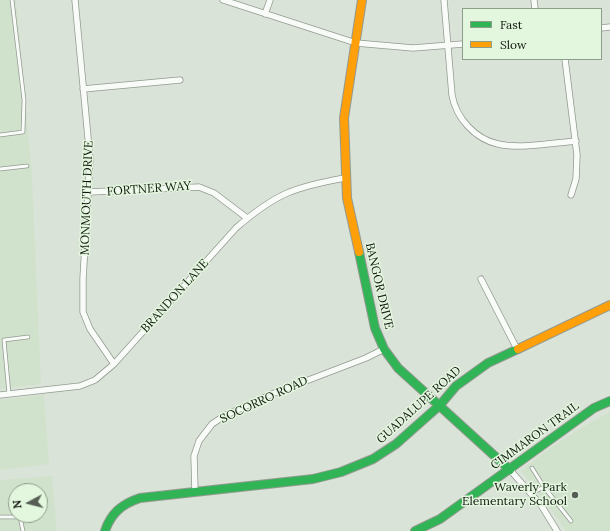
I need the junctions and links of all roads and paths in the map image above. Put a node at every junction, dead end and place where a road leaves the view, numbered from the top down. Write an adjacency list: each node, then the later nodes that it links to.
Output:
1 (12, 0): 14 (lane)
2 (75, 0): 13 (street, MONMOUTH DRIVE)
3 (222, 0): 7 (street)
4 (270, 0): 7 (street)
5 (362, 0): 8 (street, BANGOR DRIVE)
6 (444, 0): 10 (street)
7 (265, 14): 8 (street)
8 (356, 43): 10 (street); 18 (street, BANGOR DRIVE)
9 (462, 44): 10 (street)
10 (448, 46): 15 (street)
11 (565, 60): 15 (street)
12 (180, 80): 13 (street)
13 (83, 89): 19 (street, MONMOUTH DRIVE)
14 (0, 135)
15 (576, 141): 20 (street)
16 (27, 166): 17 (lane)
17 (0, 169)
18 (345, 178): 21 (street, BRANDON LANE); 25 (street, BANGOR DRIVE)
19 (89, 192): 21 (street, FORTNER WAY); 27 (street, MONMOUTH DRIVE)
20 (570, 194)
21 (247, 218): 27 (street, BRANDON LANE)
22 (480, 279): 26 (street)
23 (610, 305): 26 (street, GUADALUPE ROAD)
24 (28, 337): 28 (lane)
25 (384, 349): 31 (street, BANGOR DRIVE); 35 (street, SOCORRO ROAD)
26 (517, 349): 31 (street, GUADALUPE ROAD)
27 (114, 364): 28 (street, BRANDON LANE)
28 (9, 394): 29 (street, BRANDON LANE)
29 (0, 395)
30 (610, 401): 33 (street, CIMMARON TRAIL)
31 (440, 405): 33 (street, BANGOR DRIVE); 35 (street, GUADALUPE ROAD)
32 (532, 468): 34 (lane)
33 (510, 470): 36 (street, BANGOR DRIVE); 41 (street, CIMMARON TRAIL)
34 (544, 487): 36 (lane); 38 (lane)
35 (195, 491): 40 (street, GUADALUPE ROAD)
36 (532, 493): 42 (street, BANGOR DRIVE)
37 (0, 517): 39 (lane)
38 (571, 521)
39 (23, 531)
40 (105, 531)
41 (415, 531)
42 (558, 531)

